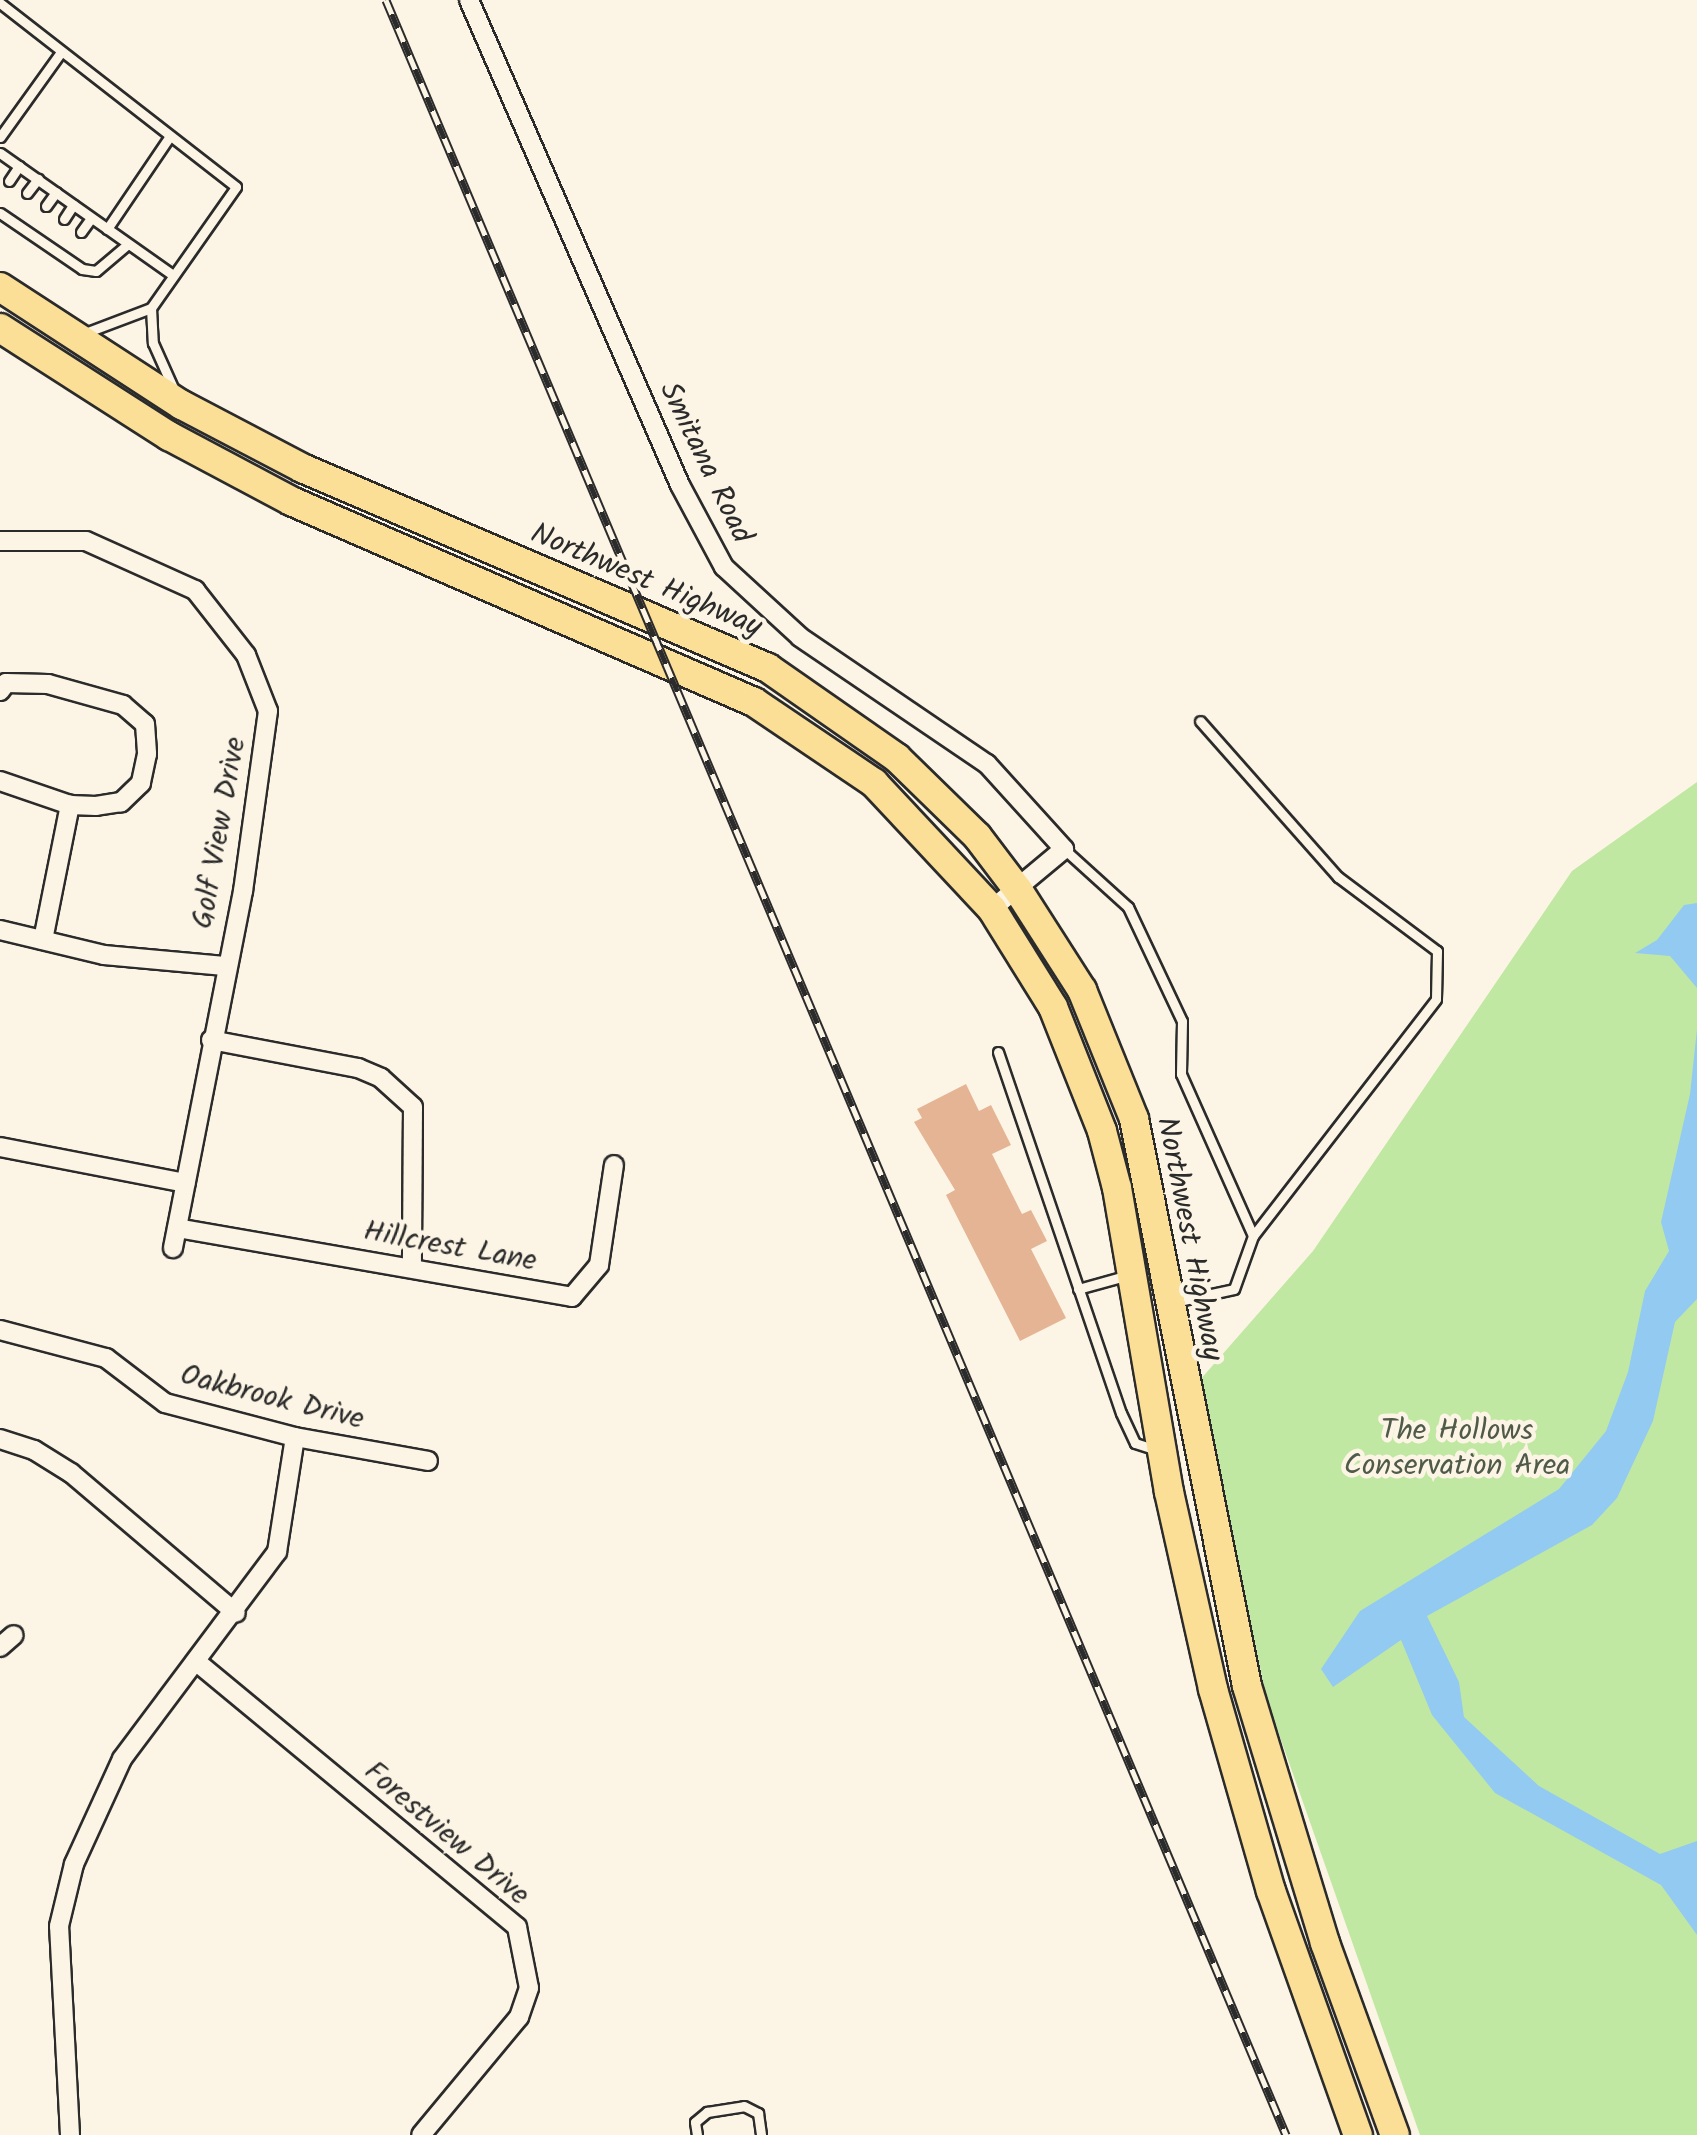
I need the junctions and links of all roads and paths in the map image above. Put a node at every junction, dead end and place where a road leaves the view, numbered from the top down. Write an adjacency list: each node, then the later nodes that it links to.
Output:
1 (470, 0): 35 (street, Smitana Road)
2 (0, 3): 3 (lane)
3 (61, 52): 4 (lane); 5 (lane)
4 (170, 136): 18 (lane); 24 (lane)
5 (0, 137)
6 (0, 153): 7 (lane)
7 (20, 166): 8 (lane); 9 (lane)
8 (38, 179): 10 (lane); 11 (lane)
9 (9, 181)
10 (56, 192): 12 (lane); 13 (lane)
11 (27, 193)
12 (74, 205): 15 (lane); 16 (lane)
13 (46, 206)
14 (8, 214): 19 (lane)
15 (92, 218): 18 (lane); 20 (lane)
16 (64, 219)
17 (35, 222): 19 (lane)
18 (107, 229): 23 (lane)
19 (28, 232): 22 (lane)
20 (82, 232)
21 (52, 235): 22 (lane)
22 (46, 244): 23 (lane)
23 (128, 244): 24 (lane)
24 (174, 275): 26 (lane)
25 (0, 287): 28 (main road, Northwest Highway)
26 (150, 308): 28 (lane); 29 (lane)
27 (0, 328): 37 (main road, Northwest Highway)
28 (72, 336): 29 (main road, Northwest Highway)
29 (182, 405): 36 (main road, Northwest Highway)
30 (0, 540): 40 (street, Golf View Drive)
31 (0, 690): 34 (street)
32 (1200, 721): 47 (lane)
33 (0, 782): 34 (street)
34 (70, 805): 39 (street)
35 (1064, 849): 36 (street); 47 (lane)
36 (1018, 890): 37 (street); 52 (main road, Northwest Highway)
37 (992, 909): 50 (main road, Northwest Highway)
38 (0, 930): 39 (street)
39 (43, 940): 40 (street)
40 (224, 966): 41 (street, Golf View Drive)
41 (211, 1040): 45 (street, Golf View Drive); 49 (street)
42 (998, 1052): 51 (lane)
43 (0, 1148): 45 (street)
44 (614, 1165): 49 (street, Hillcrest Lane)
45 (186, 1183): 46 (street, Golf View Drive)
46 (177, 1228): 48 (street, Golf View Drive); 49 (street, Hillcrest Lane)
47 (1253, 1236): 52 (lane)
48 (173, 1248)
49 (412, 1268)
50 (1132, 1275): 51 (lane); 56 (main road, Northwest Highway)
51 (1078, 1289): 56 (lane)
52 (1170, 1302): 65 (main road, Northwest Highway)
53 (0, 1330): 54 (street, Oakbrook Drive)
54 (295, 1437): 57 (street, Oakbrook Drive); 58 (street)
55 (0, 1439): 58 (street)
56 (1161, 1452): 64 (main road, Northwest Highway)
57 (428, 1460)
58 (236, 1613): 59 (street)
59 (198, 1663): 60 (street); 61 (street, Forestview Drive)
60 (70, 2135)
61 (421, 2135)
62 (697, 2135): 63 (lane)
63 (762, 2135)
64 (1358, 2135)
65 (1395, 2135)

